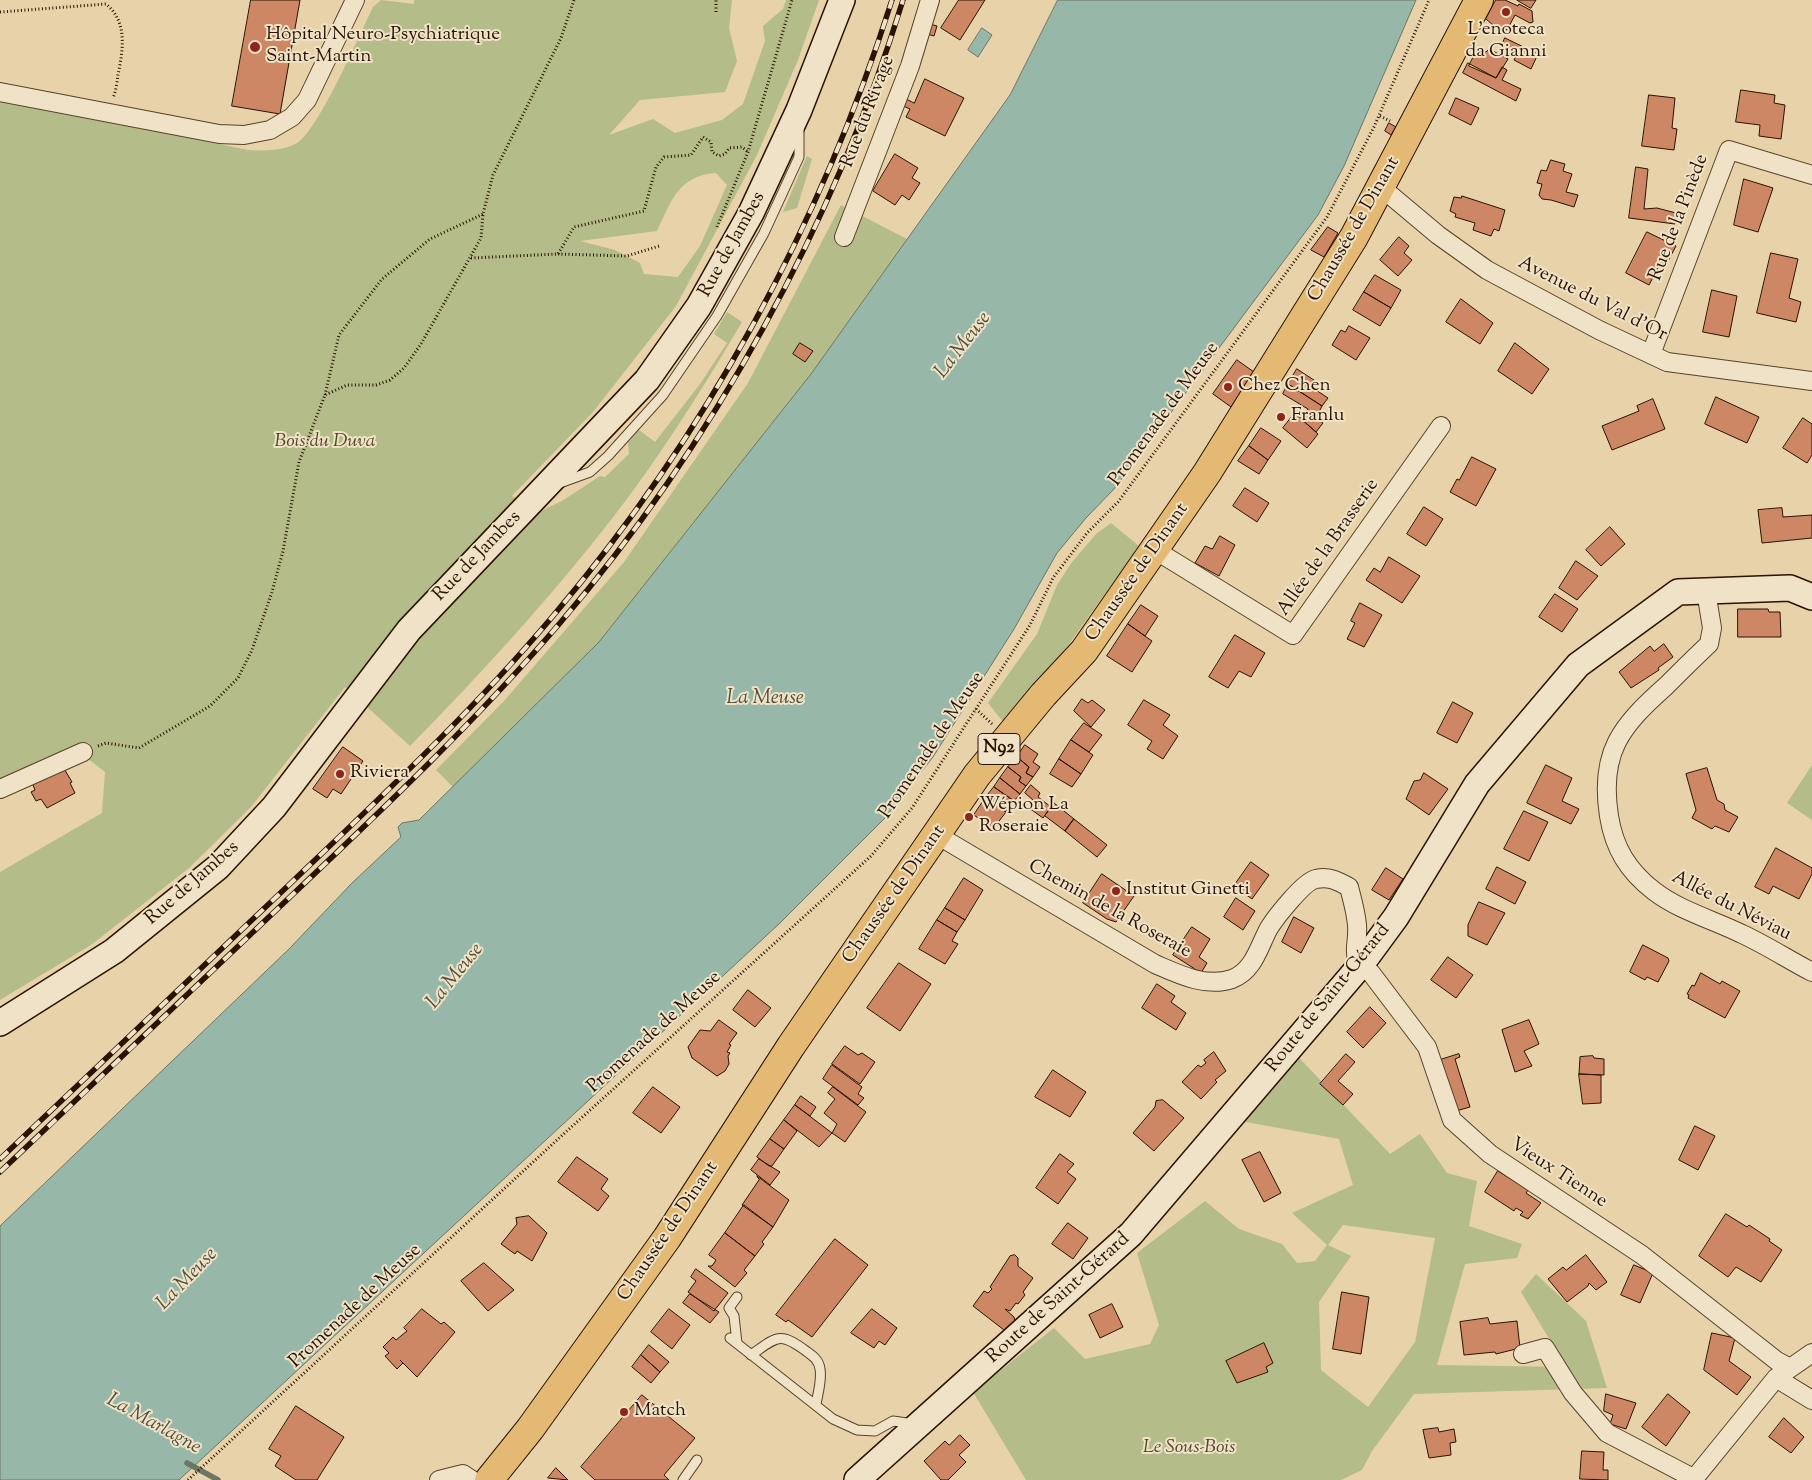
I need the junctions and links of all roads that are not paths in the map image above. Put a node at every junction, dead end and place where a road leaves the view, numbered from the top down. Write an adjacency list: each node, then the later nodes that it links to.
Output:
1 (355, 0): 5 (street)
2 (842, 0): 20 (main road, Rue de Jambes)
3 (930, 0): 8 (street, Rue du Rivage)
4 (1479, 0): 7 (main road, Chaussée de Dinant / N92)
5 (0, 92)
6 (1812, 175): 9 (street, Rue de la Pinède)
7 (1382, 188): 9 (street, Avenue du Val d'Or); 12 (main road, Chaussée de Dinant / N92)
8 (844, 237)
9 (1651, 354): 10 (street, Avenue du Val d'Or)
10 (1812, 381)
11 (1441, 426): 12 (street, Allée de la Brasserie)
12 (1155, 550): 17 (main road, Chaussée de Dinant / N92)
13 (1706, 591): 14 (main road, Route de Saint-Gérard); 18 (main road, Route de Saint-Gérard); 19 (street, Allée du Néviau)
14 (1812, 597)
15 (83, 752): 16 (street)
16 (0, 789)
17 (937, 835): 18 (street, Chemin de la Roseraie); 33 (main road, Chaussée de Dinant / N92)
18 (1360, 966): 25 (street, Vieux Tienne); 28 (main road, Route de Saint-Gérard)
19 (1812, 972)
20 (0, 1024)
21 (737, 1297): 24 (lane)
22 (1812, 1353): 25 (street)
23 (1522, 1354): 30 (street)
24 (751, 1355): 27 (lane); 27 (lane)
25 (1783, 1373): 26 (street, Vieux Tienne); 30 (street)
26 (1812, 1400)
27 (816, 1404): 28 (lane)
28 (919, 1425): 35 (main road, Route de Saint-Gérard)
29 (697, 1460): 34 (lane)
30 (1694, 1479)
31 (439, 1480): 32 (street)
32 (472, 1480)
33 (489, 1480)
34 (683, 1480)
35 (857, 1480)

